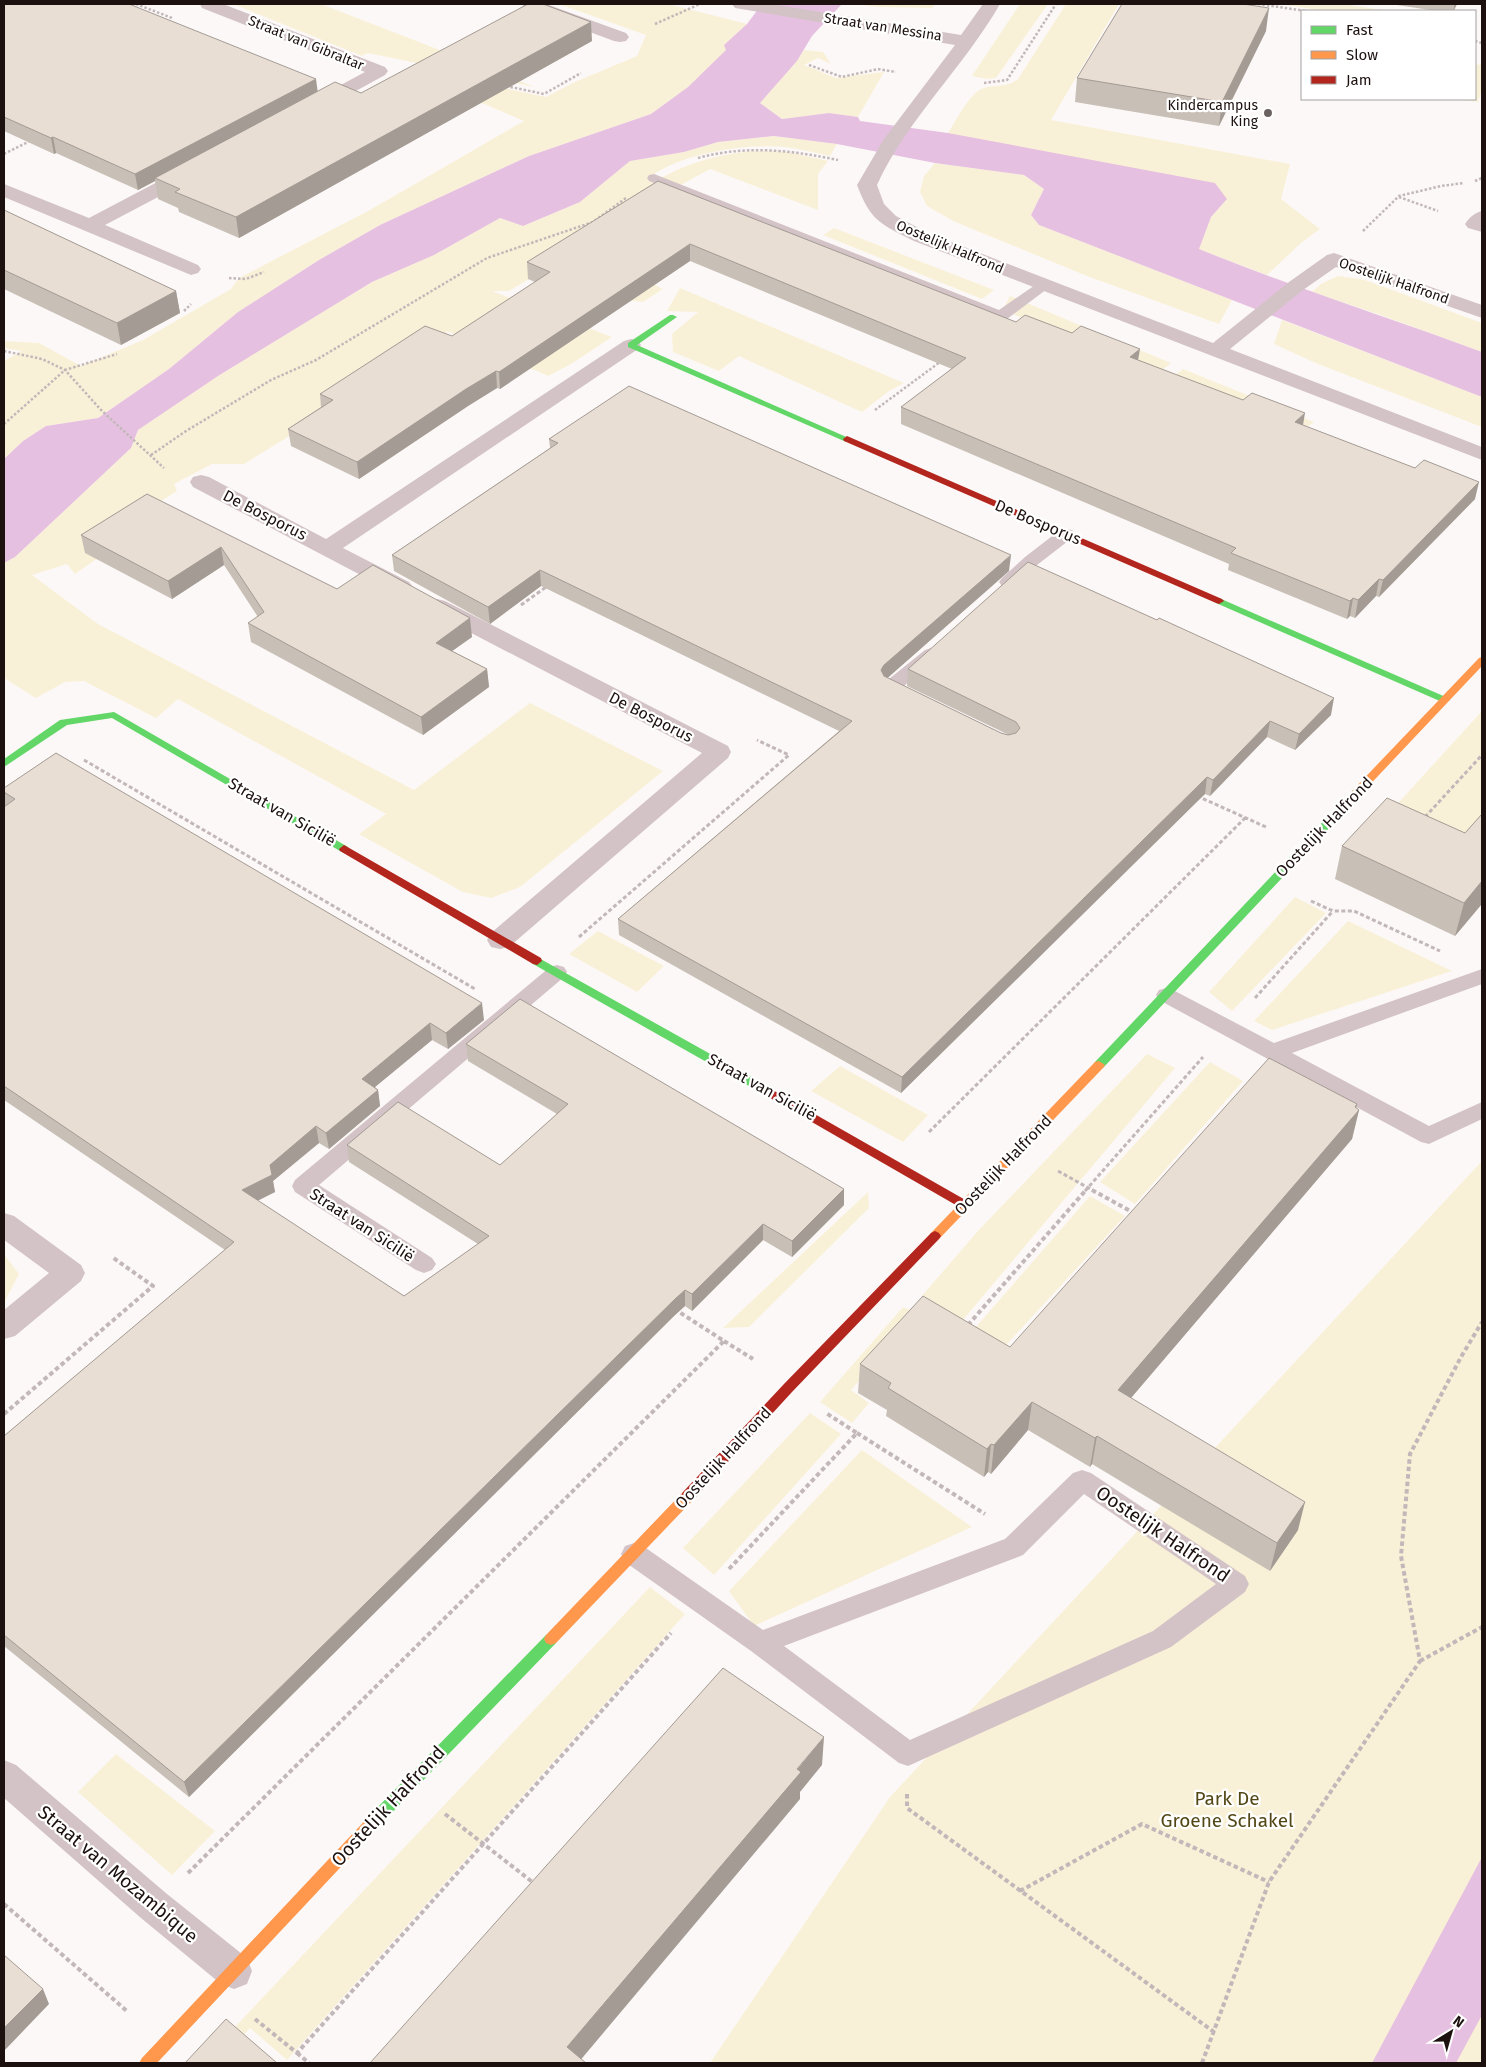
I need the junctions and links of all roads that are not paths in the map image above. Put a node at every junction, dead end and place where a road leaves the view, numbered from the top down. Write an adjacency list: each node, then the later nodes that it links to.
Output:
1 (208, 4): 7 (street, Straat van Gibraltar)
2 (531, 4): 5 (street)
3 (744, 4): 6 (street, Straat van Messina)
4 (992, 4): 6 (street, Oostelijk Halfrond)
5 (620, 37)
6 (965, 41): 15 (street, Oostelijk Halfrond)
7 (305, 112)
8 (203, 166): 12 (street)
9 (654, 178): 15 (lane)
10 (4, 190): 12 (street)
11 (1482, 217): 13 (street)
12 (90, 225): 14 (street)
13 (1482, 226)
14 (191, 269)
15 (1043, 286): 19 (street, Oostelijk Halfrond)
16 (1482, 312): 19 (street, Oostelijk Halfrond)
17 (673, 317): 18 (street)
18 (631, 345): 22 (street, De Bosporus); 23 (street)
19 (1215, 351): 20 (street, Oostelijk Halfrond)
20 (1482, 454)
21 (201, 482): 23 (street, De Bosporus)
22 (1066, 534): 24 (lane); 27 (street, De Bosporus)
23 (329, 547): 30 (street, De Bosporus)
24 (995, 594)
25 (944, 641): 28 (lane)
26 (1482, 660): 27 (street, Oostelijk Halfrond)
27 (1445, 700): 33 (street, Oostelijk Halfrond)
28 (924, 703)
29 (4, 764): 30 (street, Straat van Sicilië)
30 (500, 940): 31 (street, Straat van Sicilië)
31 (557, 972): 36 (street, Straat van Sicilië); 38 (lane, Straat van Sicilië)
32 (1482, 976): 34 (lane)
33 (1166, 994): 34 (lane); 36 (street, Oostelijk Halfrond)
34 (1272, 1052): 35 (lane)
35 (1482, 1110)
36 (965, 1205): 40 (street, Oostelijk Halfrond)
37 (4, 1224): 39 (street)
38 (424, 1264)
39 (4, 1327)
40 (634, 1554): 41 (lane); 43 (street, Oostelijk Halfrond)
41 (760, 1643): 41 (lane, Oostelijk Halfrond)
42 (4, 1776): 43 (street, Straat van Mozambique)
43 (226, 1980): 44 (street, Oostelijk Halfrond)
44 (148, 2063)

